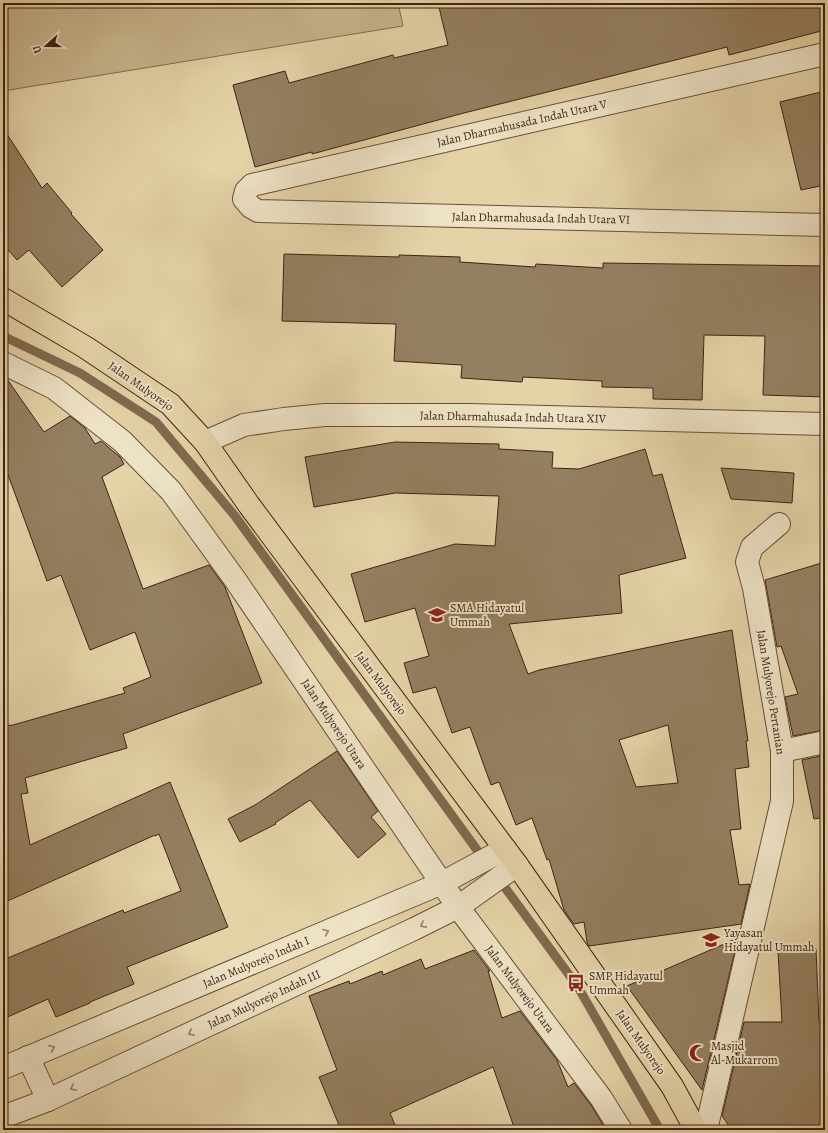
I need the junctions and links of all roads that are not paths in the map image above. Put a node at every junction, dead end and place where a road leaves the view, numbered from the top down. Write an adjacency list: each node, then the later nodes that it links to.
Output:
1 (825, 54): 2 (street, Jalan Dharmahusada Indah Utara V)
2 (258, 211): 3 (street, Jalan Dharmahusada Indah Utara VI)
3 (825, 225)
4 (3, 299): 7 (main road, Jalan Mulyorejo)
5 (3, 363): 12 (street, Jalan Mulyorejo Utara)
6 (825, 424): 7 (street, Jalan Dharmahusada Indah Utara XIV)
7 (206, 442): 11 (main road, Jalan Mulyorejo)
8 (779, 524): 10 (street, Jalan Mulyorejo Pertanian)
9 (825, 742): 10 (street)
10 (782, 751): 20 (street, Jalan Mulyorejo Pertanian)
11 (504, 862): 12 (street, Jalan Mulyorejo Indah I); 13 (street, Jalan Mulyorejo Indah III); 19 (main road, Jalan Mulyorejo)
12 (448, 880): 13 (street, Jalan Mulyorejo Utara); 14 (street, Jalan Mulyorejo Indah I, one-way to 12)
13 (464, 902): 16 (street, Jalan Mulyorejo Indah III, one-way to 16); 18 (street, Jalan Mulyorejo Utara)
14 (28, 1057): 15 (street, Jalan Mulyorejo Indah I); 16 (street)
15 (3, 1068)
16 (48, 1100): 17 (street, Jalan Mulyorejo Indah III)
17 (3, 1118)
18 (621, 1130)
19 (696, 1130)
20 (706, 1130)

